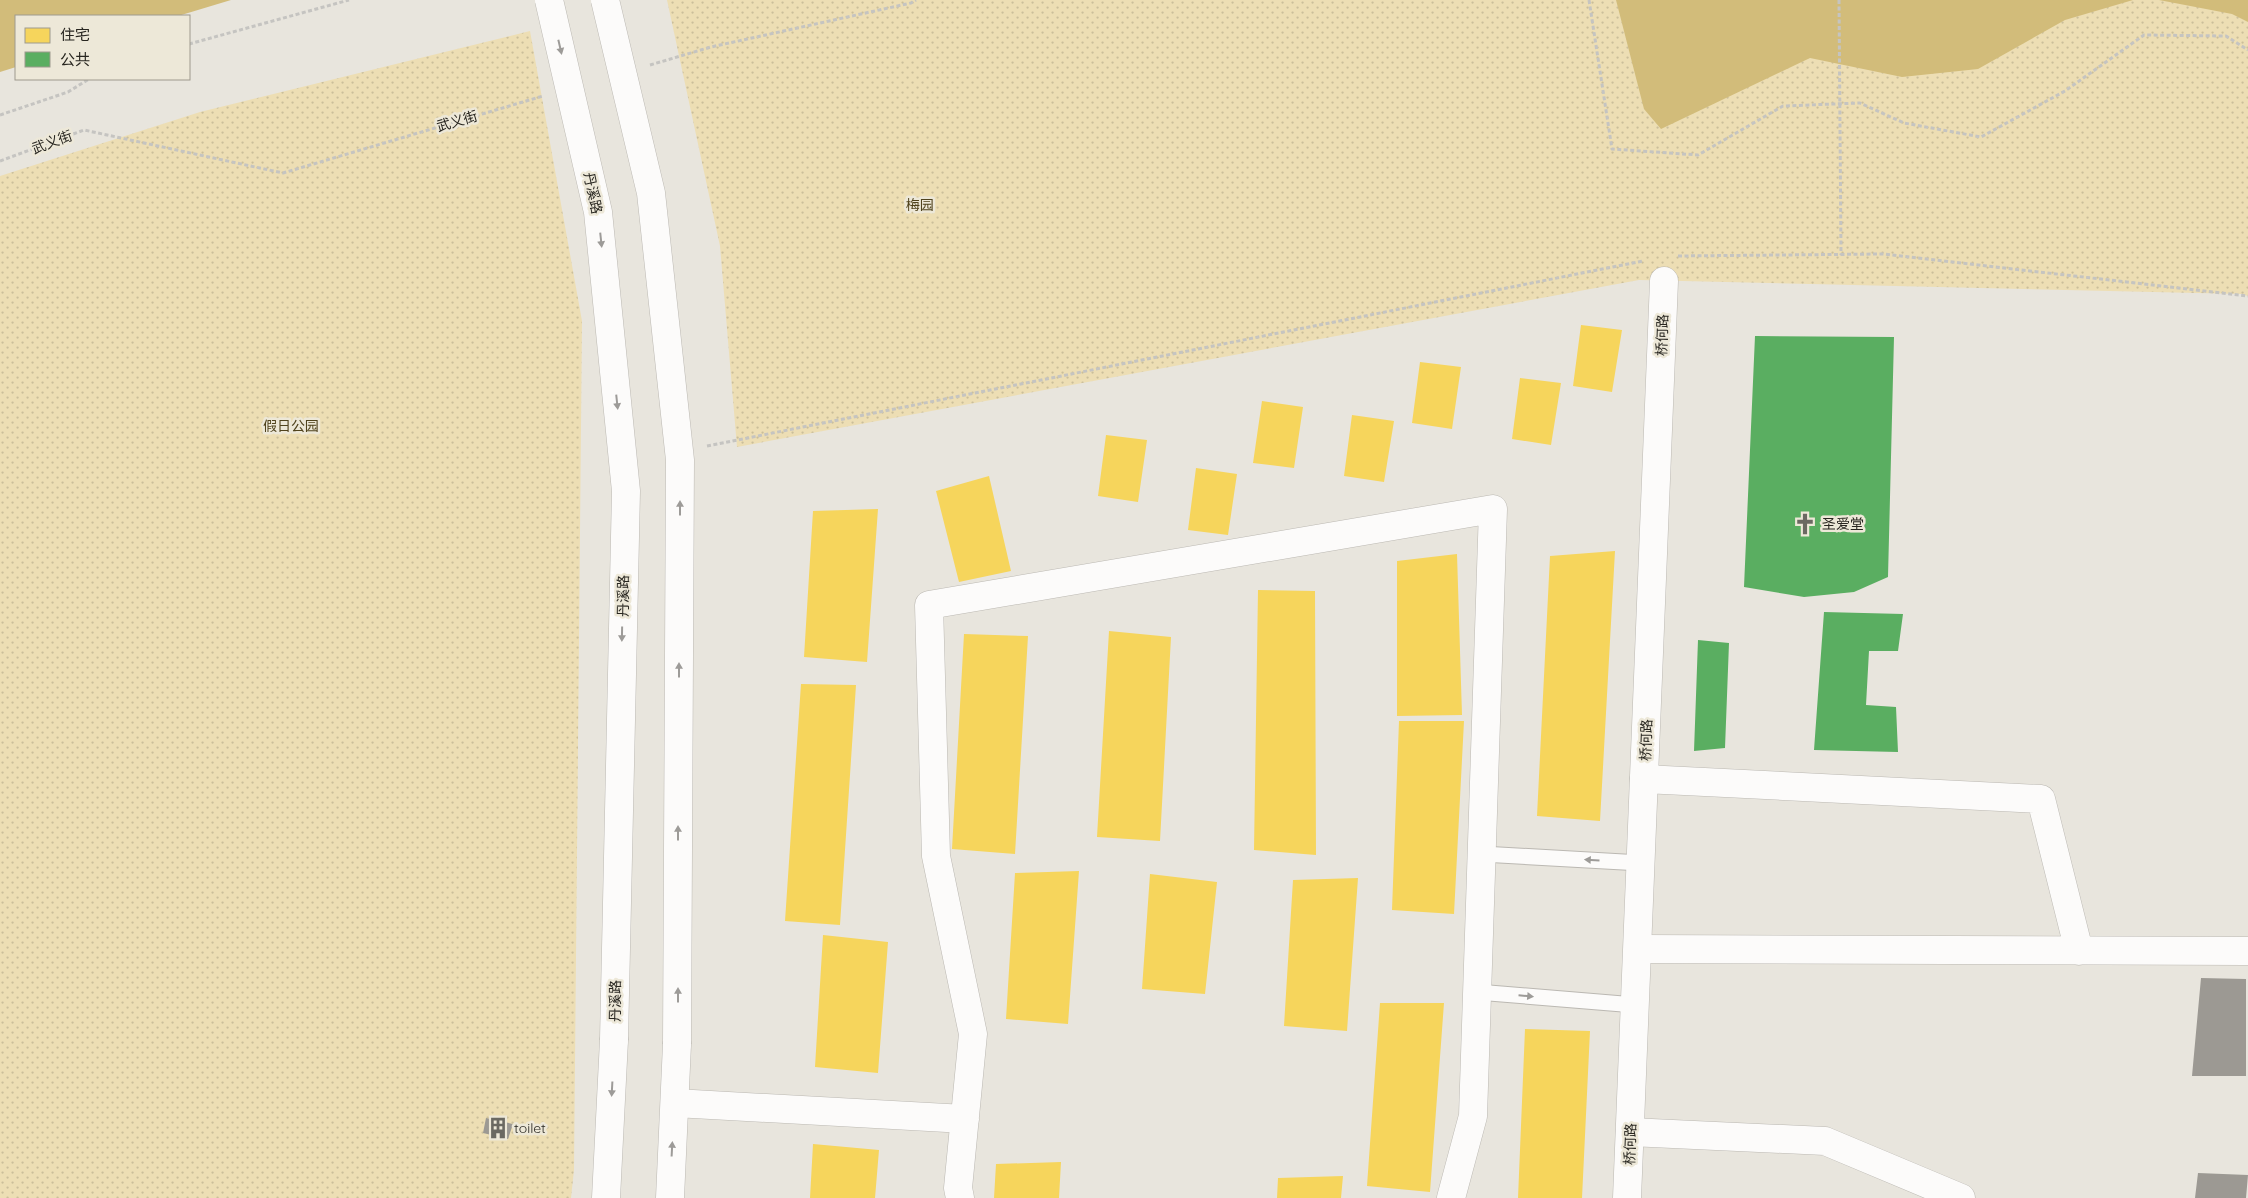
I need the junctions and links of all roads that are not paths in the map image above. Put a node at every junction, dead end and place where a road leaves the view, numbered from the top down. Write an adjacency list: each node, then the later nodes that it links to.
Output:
1 (549, 0): 15 (street, 丹溪路, one-way to 15, bridge)
2 (605, 0): 12 (street, one-way to 2, bridge)
3 (1661, 265): 4 (street, 桥何路)
4 (1644, 779): 6 (street, 桥何路); 8 (street)
5 (1482, 854): 6 (lane, one-way to 5); 10 (street); 13 (street)
6 (1641, 862): 7 (street, 桥何路)
7 (1638, 949): 8 (street); 11 (street, 桥何路)
8 (2079, 950): 9 (street)
9 (2248, 951)
10 (1477, 992): 11 (lane, one-way to 11); 18 (street)
11 (1635, 1005): 14 (street, 桥何路)
12 (675, 1103): 13 (street); 16 (street, one-way to 12)
13 (965, 1119): 17 (street)
14 (1630, 1132): 19 (street, 桥何路); 20 (street)
15 (606, 1198)
16 (670, 1198)
17 (960, 1198)
18 (1451, 1198)
19 (1628, 1198)
20 (1961, 1198)

